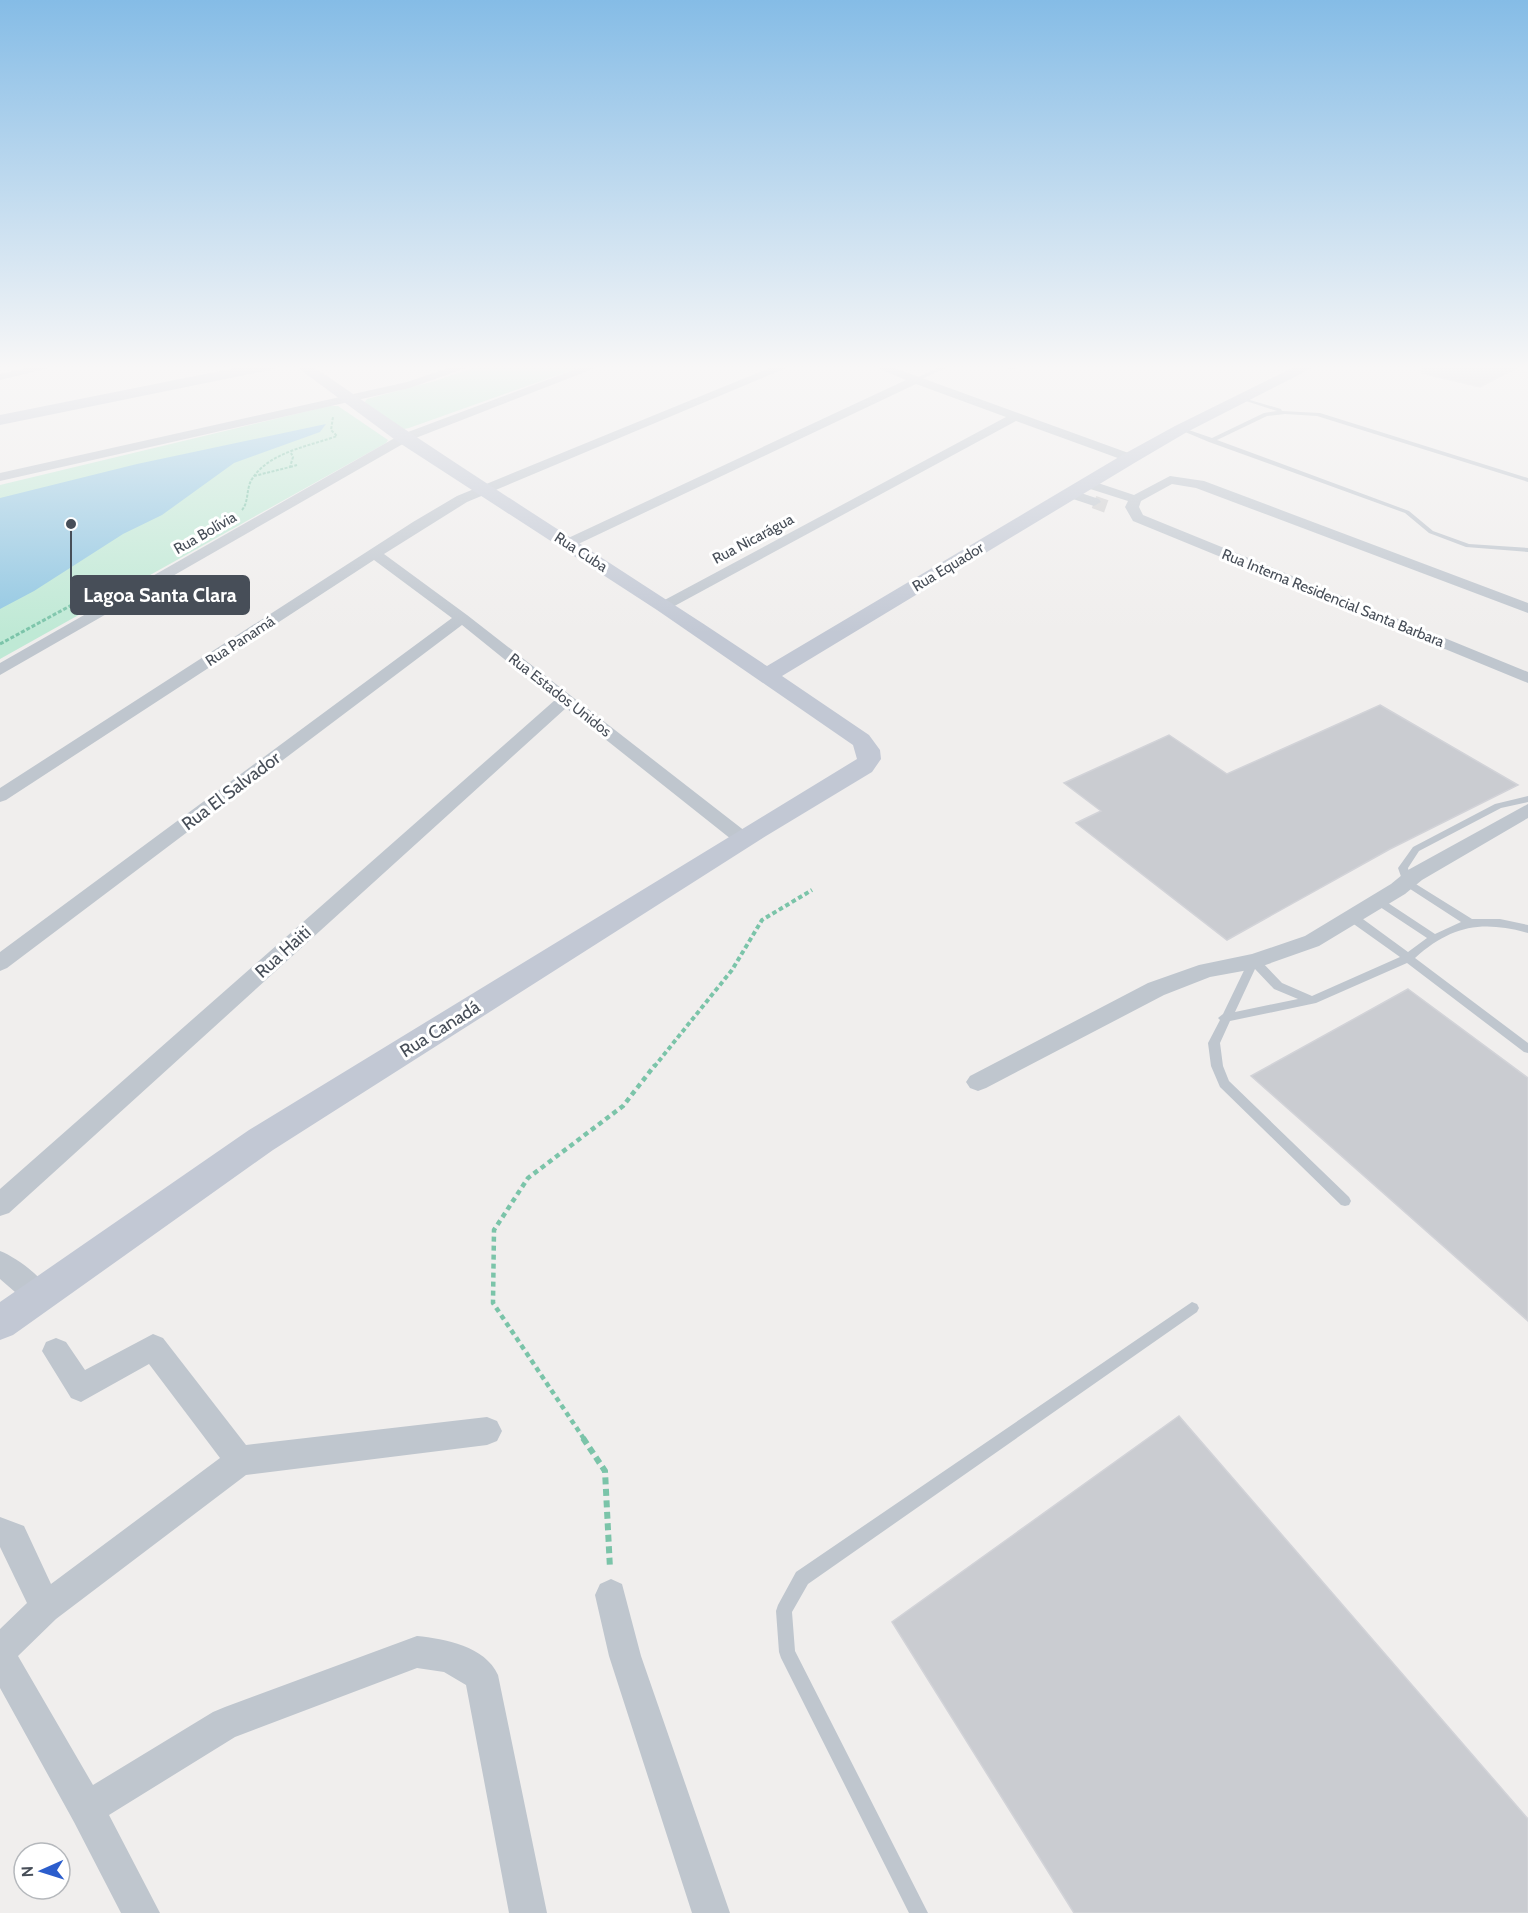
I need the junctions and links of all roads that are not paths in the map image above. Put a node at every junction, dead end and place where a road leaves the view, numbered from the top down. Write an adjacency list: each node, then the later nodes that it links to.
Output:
1 (100, 454): 12 (street)
2 (376, 454): 25 (street, Rua Bolívia)
3 (429, 454): 14 (main road, Rua Cuba)
4 (573, 454): 14 (street, Rua Panamá)
5 (757, 454): 19 (street)
6 (945, 454): 22 (street, Rua Nicarágua)
7 (1120, 454): 11 (street)
8 (1137, 454): 11 (main road, Rua Equador)
9 (1248, 454): 20 (lane)
10 (1448, 454): 13 (lane)
11 (1130, 458): 15 (main road, Rua Equador)
12 (0, 477)
13 (1528, 480)
14 (484, 491): 19 (main road, Rua Cuba); 21 (street, Rua Panamá)
15 (1085, 493): 16 (street); 26 (main road, Rua Equador)
16 (1136, 499): 18 (street); 23 (street)
17 (1118, 510): 18 (street, Rua Interna Residencial Santa Barbara)
18 (1138, 518): 27 (street, Rua Interna Residencial Santa Barbara)
19 (569, 543): 22 (main road, Rua Cuba)
20 (1528, 550)
21 (375, 554): 24 (street, Rua Estados Unidos); 30 (street, Rua Panamá)
22 (664, 606): 26 (main road, Rua Cuba)
23 (1528, 608)
24 (462, 618): 28 (street, Rua Estados Unidos); 42 (street, Rua El Salvador)
25 (0, 670)
26 (767, 676): 29 (main road, Rua Cuba)
27 (1528, 678)
28 (566, 699): 33 (street, Rua Estados Unidos); 48 (street, Rua Haiti)
29 (861, 740): 33 (main road, Rua Canadá)
30 (0, 796)
31 (1528, 799): 34 (lane)
32 (1528, 810): 34 (street)
33 (743, 839): 50 (main road, Rua Canadá)
34 (1407, 883): 35 (street); 37 (lane)
35 (1378, 901): 36 (street); 39 (lane)
36 (1352, 917): 40 (lane); 41 (street)
37 (1470, 923): 38 (lane); 39 (lane)
38 (1528, 929)
39 (1435, 939): 40 (lane)
40 (1408, 958): 43 (lane); 45 (lane)
41 (1254, 961): 43 (lane); 44 (lane); 46 (street)
42 (0, 963)
43 (1312, 1000): 44 (lane)
44 (1224, 1018): 47 (lane)
45 (1528, 1049)
46 (978, 1082)
47 (1345, 1201)
48 (0, 1205)
49 (0, 1263): 50 (street)
50 (39, 1296): 52 (main road, Rua Canadá)
51 (1192, 1308): 65 (lane)
52 (0, 1323)
53 (56, 1352): 55 (street)
54 (487, 1431): 55 (street)
55 (240, 1461): 58 (street)
56 (0, 1532): 58 (street)
57 (611, 1595): 64 (street)
58 (45, 1608): 59 (street)
59 (0, 1651)
60 (0, 1656): 61 (street)
61 (87, 1809): 62 (street); 63 (street)
62 (141, 1913)
63 (528, 1913)
64 (711, 1913)
65 (919, 1913)

